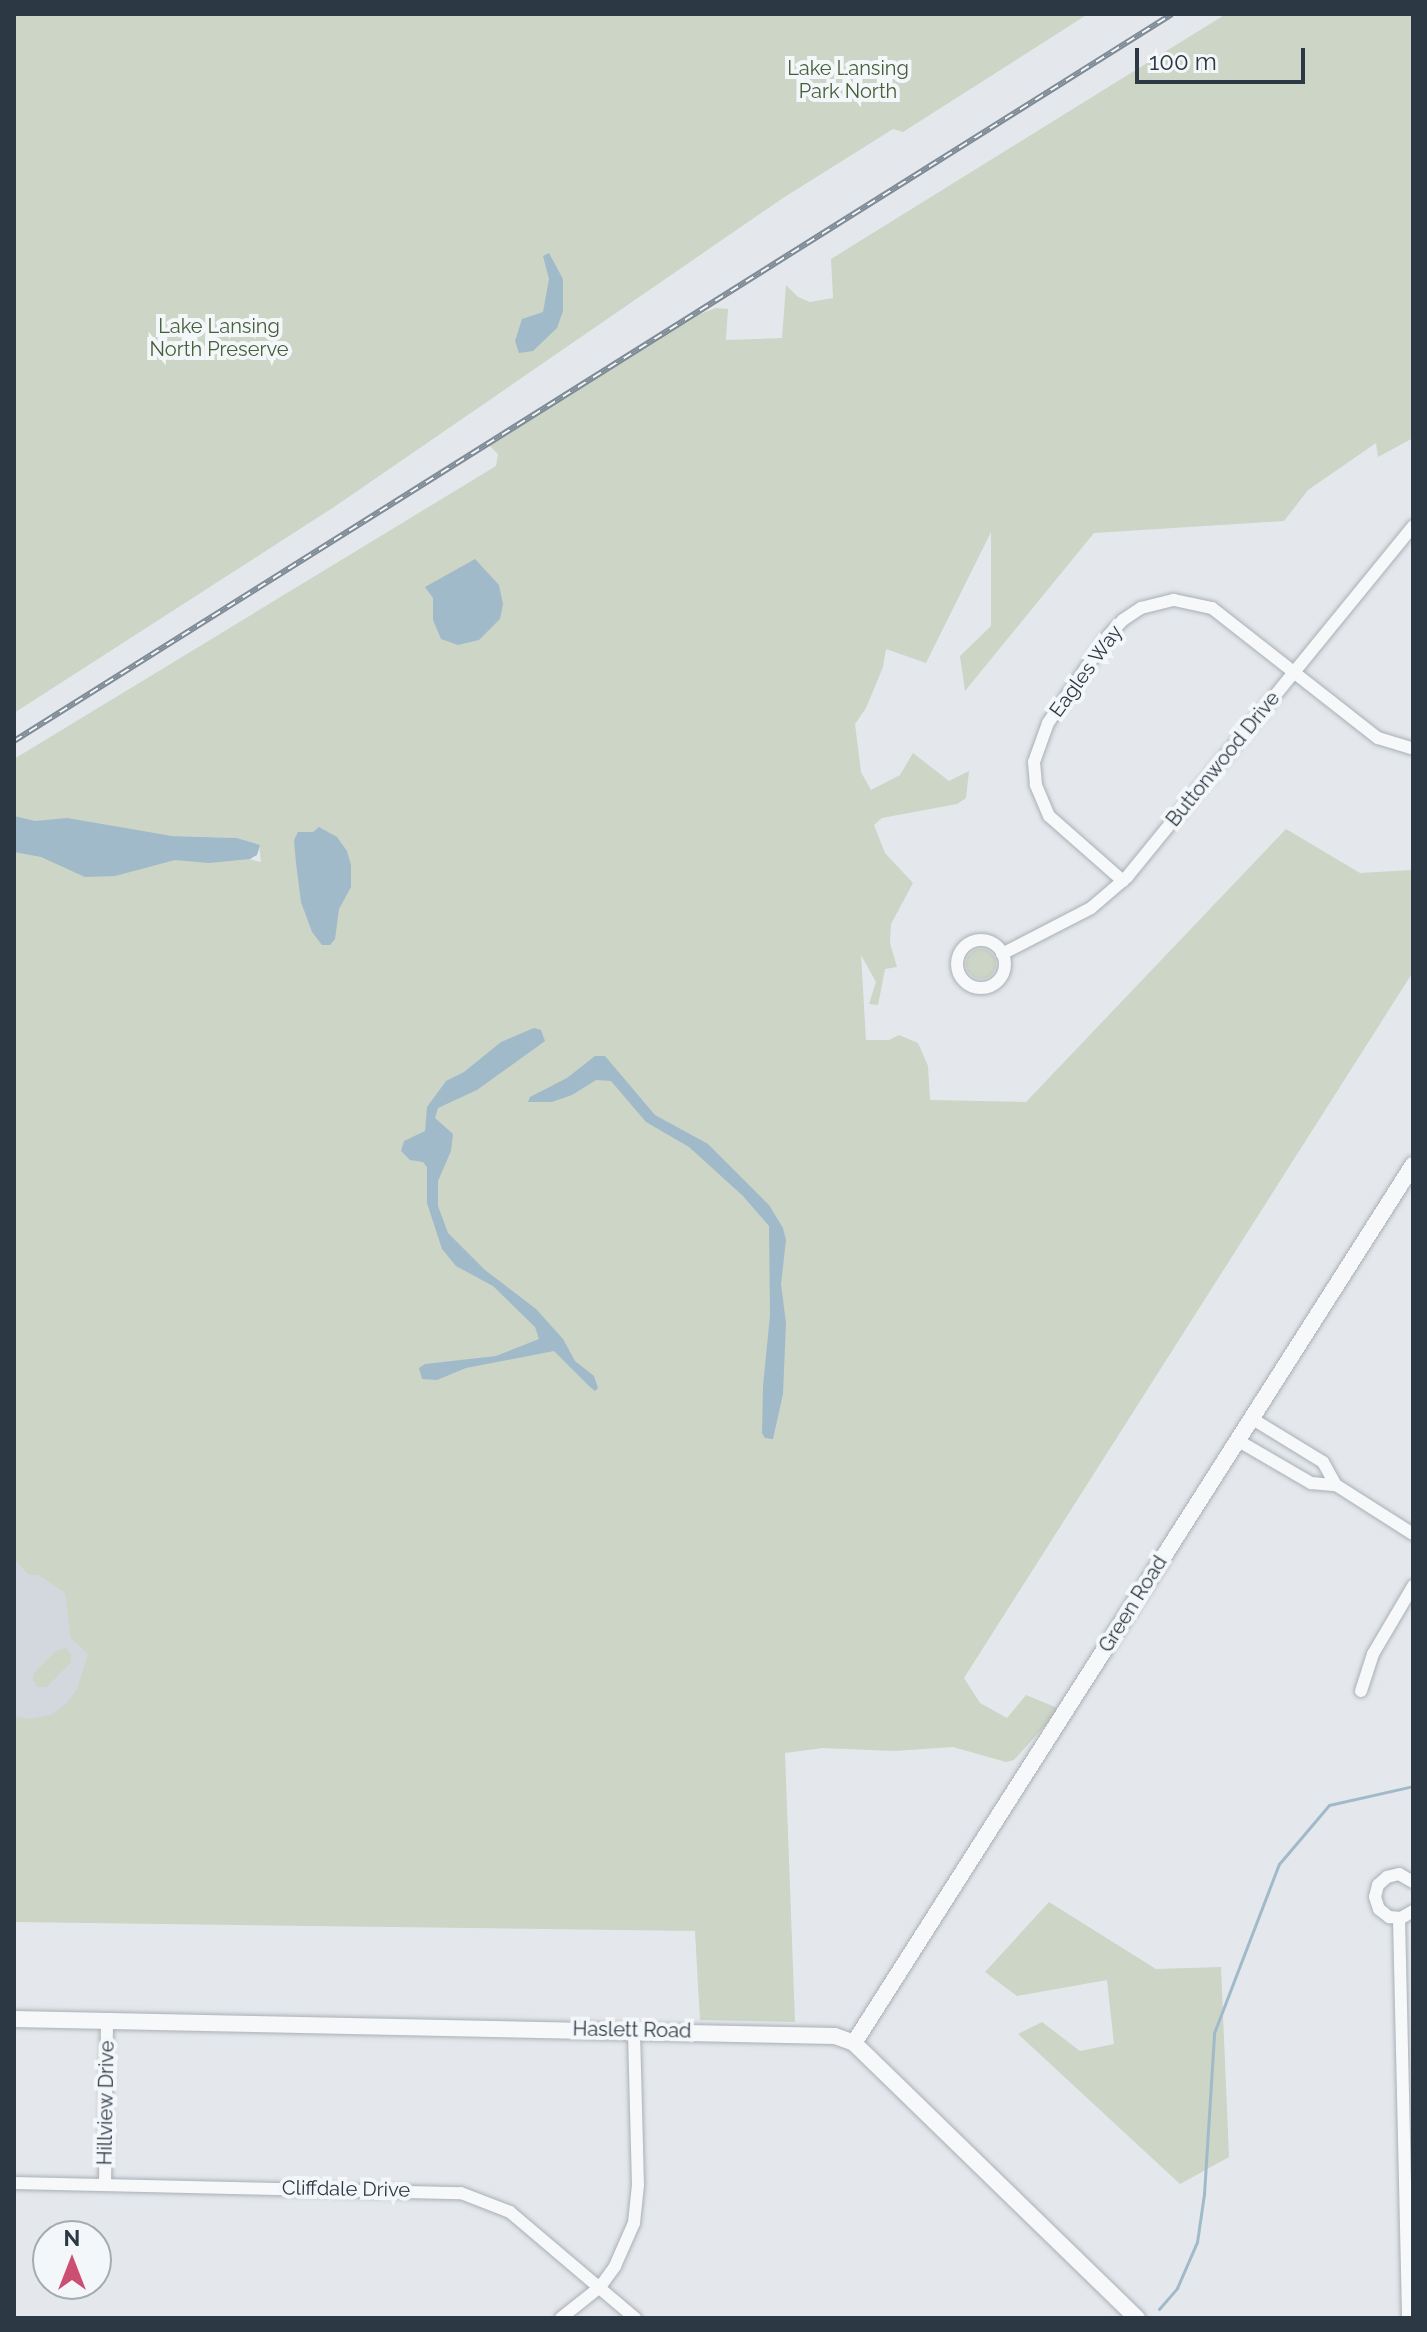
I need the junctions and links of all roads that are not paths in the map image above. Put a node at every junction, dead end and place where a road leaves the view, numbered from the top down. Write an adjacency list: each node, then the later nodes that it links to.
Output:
1 (1413, 526): 2 (street, Buttonwood Drive)
2 (1294, 672): 3 (street, Eagles Way); 4 (street, Buttonwood Drive); 4 (street, Eagles Way)
3 (1413, 749)
4 (1123, 881): 5 (street, Buttonwood Drive)
5 (1002, 954)
6 (1413, 1165): 7 (street, Green Road)
7 (1251, 1418): 8 (street, Green Road); 9 (street)
8 (1237, 1440): 9 (street); 19 (street, Green Road)
9 (1336, 1485): 10 (street)
10 (1413, 1534)
11 (1413, 1586): 12 (street)
12 (1361, 1691)
13 (1413, 1882): 15 (street)
14 (1413, 1911): 15 (street)
15 (1399, 1918): 20 (street)
16 (14, 2019): 17 (street, Haslett Road)
17 (107, 2021): 18 (street, Haslett Road); 22 (street, Hillview Drive)
18 (634, 2030): 19 (street, Haslett Road); 23 (street)
19 (854, 2043): 26 (street)
20 (1408, 2102): 27 (street)
21 (14, 2183): 22 (street, Cliffdale Drive)
22 (105, 2185): 23 (street, Cliffdale Drive)
23 (600, 2287): 24 (street); 25 (street, Cliffdale Drive)
24 (561, 2318)
25 (635, 2318)
26 (1137, 2318)
27 (1408, 2318)

